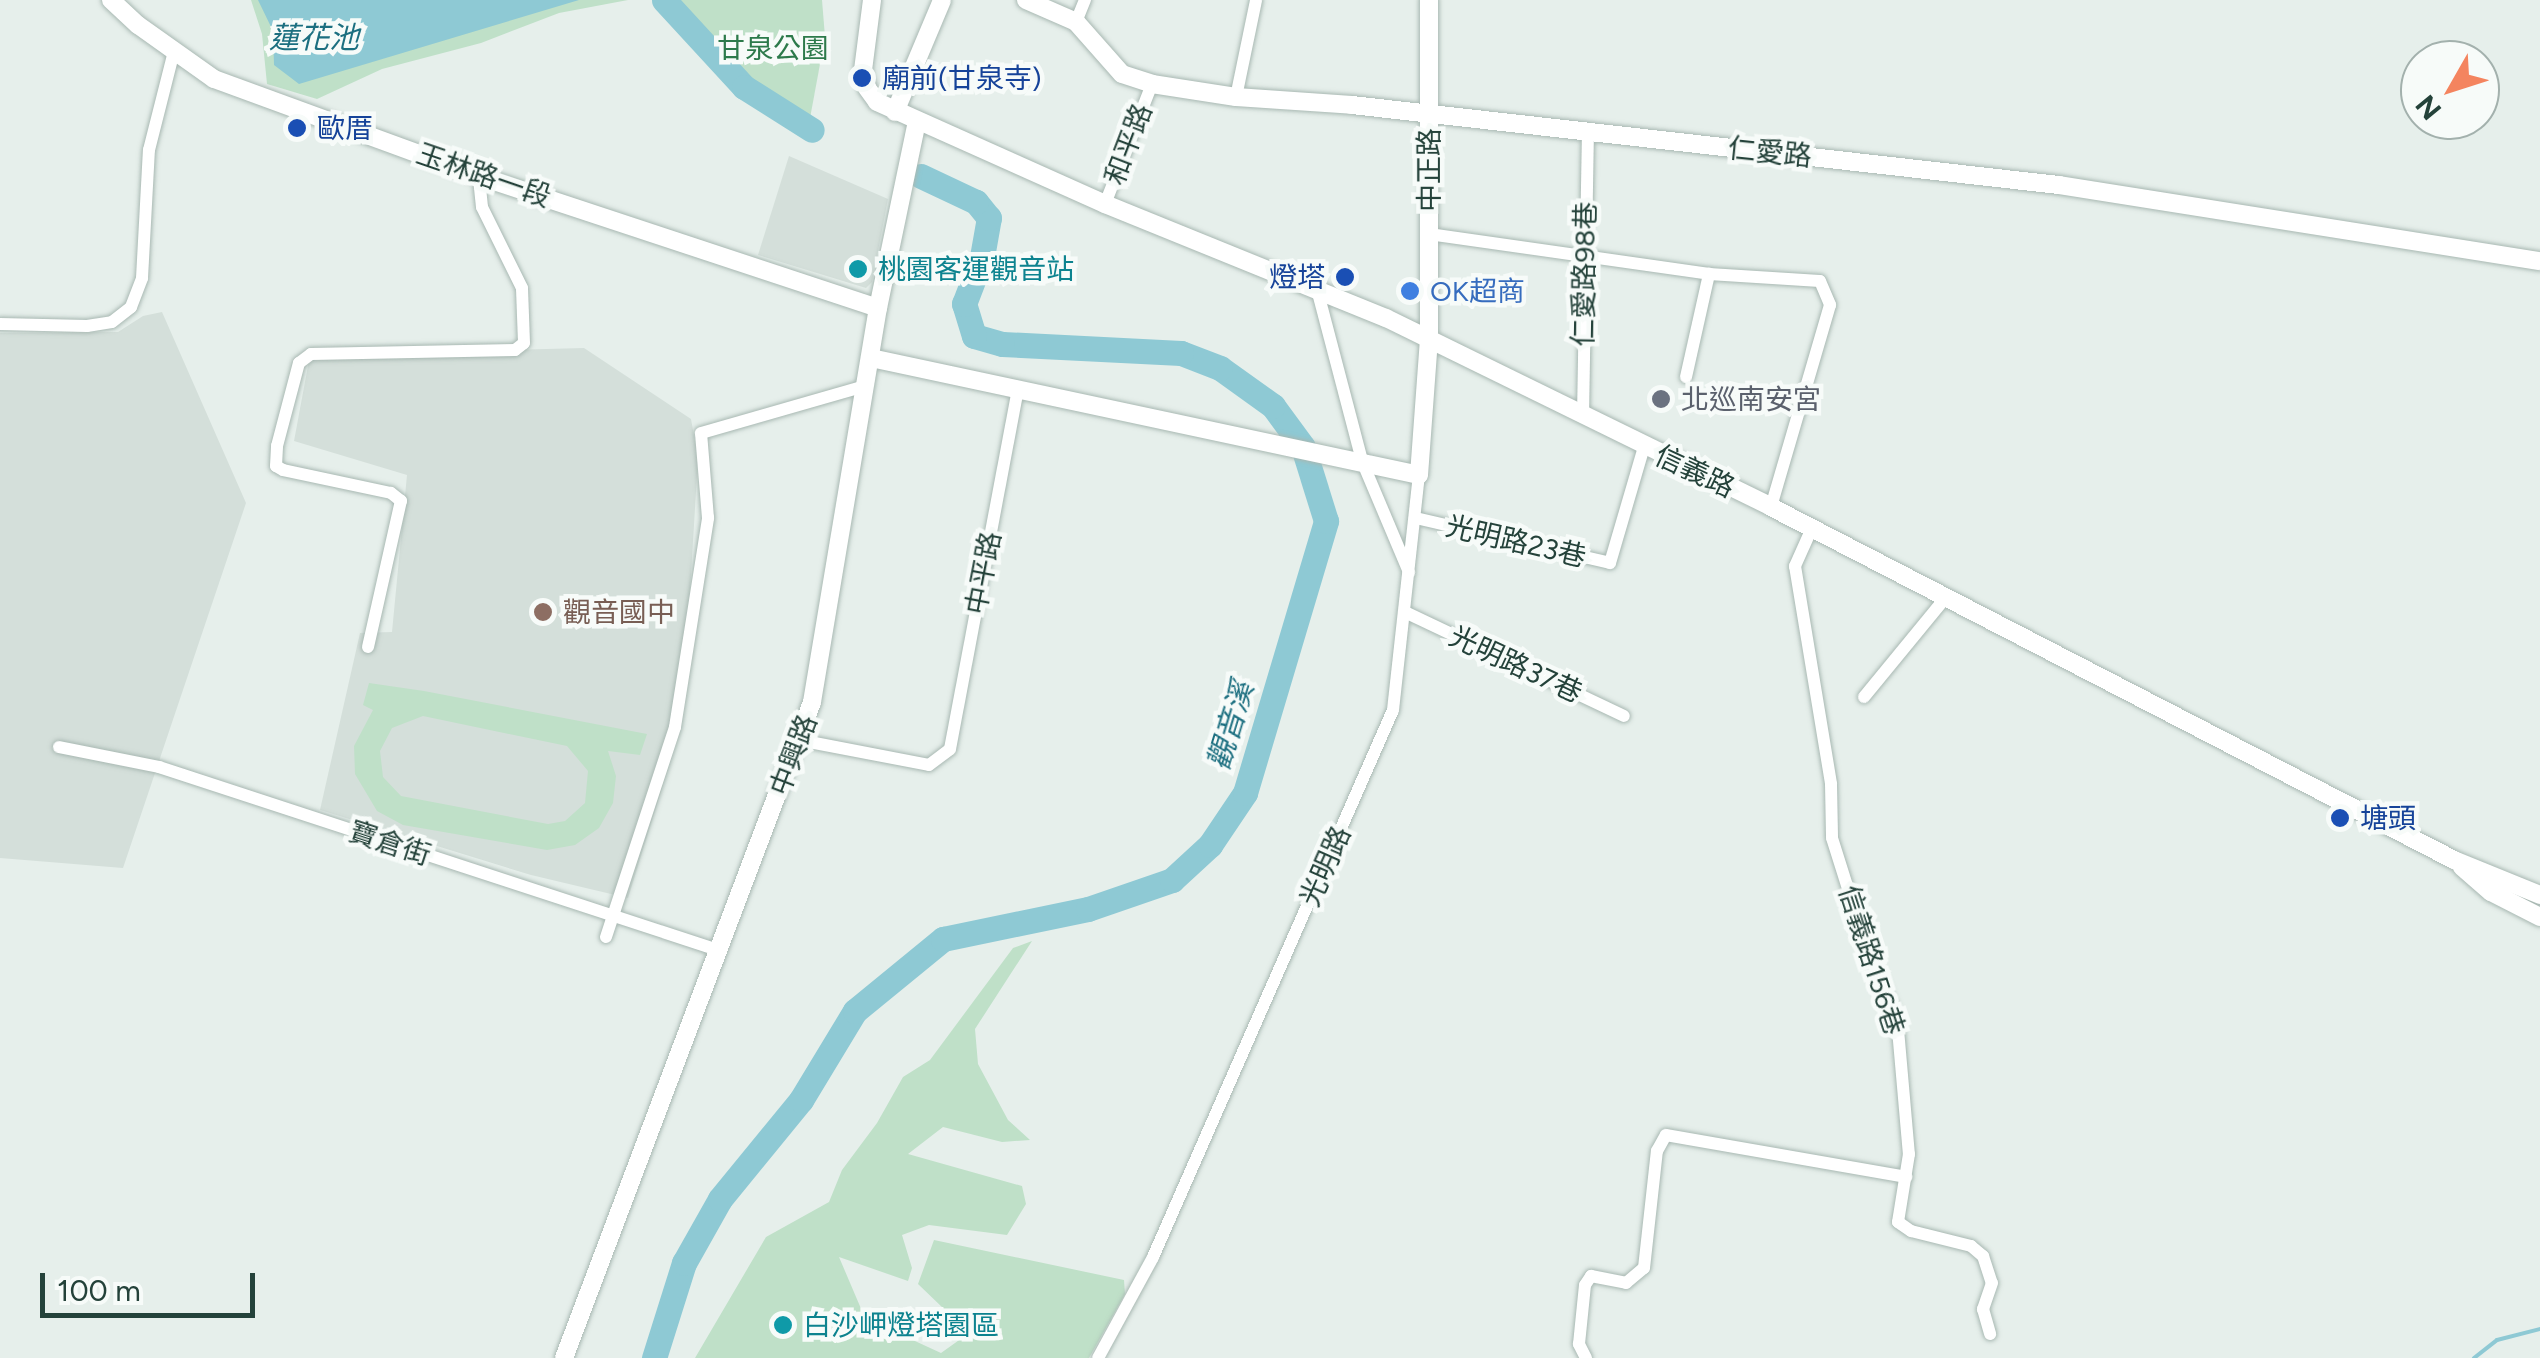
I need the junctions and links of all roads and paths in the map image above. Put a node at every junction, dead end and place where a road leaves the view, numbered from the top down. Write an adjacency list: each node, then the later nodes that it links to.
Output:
1 (111, 0): 9 (street, 玉林路一段)
2 (872, 0): 12 (street)
3 (942, 0): 12 (street)
4 (1026, 0): 8 (street, 仁愛路)
5 (1086, 0): 8 (street)
6 (1256, 0): 11 (street)
7 (1429, 0): 13 (street, 中正路)
8 (1076, 22): 10 (street, 仁愛路)
9 (174, 51): 16 (street, 玉林路一段); 24 (street)
10 (1152, 84): 11 (street, 仁愛路); 17 (street, 和平路)
11 (1236, 97): 13 (street, 仁愛路)
12 (895, 112): 14 (street, 信義路)
13 (1429, 114): 15 (street, 仁愛路); 18 (street, 中正路)
14 (917, 122): 17 (street, 信義路); 23 (street, 中興路)
15 (1588, 132): 19 (street, 仁愛路98巷); 20 (street, 仁愛路)
16 (479, 176): 23 (street, 玉林路一段); 40 (street)
17 (1105, 204): 22 (street, 信義路)
18 (1429, 234): 19 (street); 25 (street, 中正路)
19 (1583, 256): 21 (street); 30 (street, 仁愛路98巷)
20 (2540, 260)
21 (1709, 274): 27 (street); 34 (street)
22 (1317, 289): 25 (street, 信義路); 32 (street)
23 (878, 308): 26 (street, 中興路)
24 (0, 324)
25 (1429, 339): 30 (street, 信義路); 33 (street, 光明路)
26 (870, 358): 28 (street, 中興路); 29 (street)
27 (1686, 377)
28 (865, 386): 43 (street, 中興路); 47 (street)
29 (1018, 388): 32 (street); 43 (street, 中平路)
30 (1584, 416): 31 (street, 信義路)
31 (1644, 447): 34 (street, 信義路); 35 (street, 光明路23巷)
32 (1362, 461): 33 (street); 37 (street)
33 (1419, 474): 37 (street, 光明路)
34 (1771, 507): 36 (street, 信義路)
35 (1420, 520)
36 (1812, 528): 38 (street, 信義路); 51 (street, 信義路156巷)
37 (1409, 572): 39 (street, 光明路)
38 (1946, 597): 41 (street); 45 (street, 信義路)
39 (1407, 613): 42 (street, 光明路37巷); 54 (street, 光明路)
40 (368, 647)
41 (1864, 697)
42 (1624, 716)
43 (798, 740): 50 (street, 中興路)
44 (59, 747): 47 (street, 寶倉街)
45 (2454, 860): 46 (street, 信義路); 48 (street, 信義路)
46 (2540, 894)
47 (613, 916): 49 (street); 50 (street, 寶倉街)
48 (2540, 916)
49 (606, 936)
50 (718, 950): 53 (street, 中興路)
51 (1906, 1177): 52 (street, 信義路156巷); 55 (street)
52 (1990, 1334)
53 (564, 1358)
54 (1098, 1358)
55 (1586, 1358)

